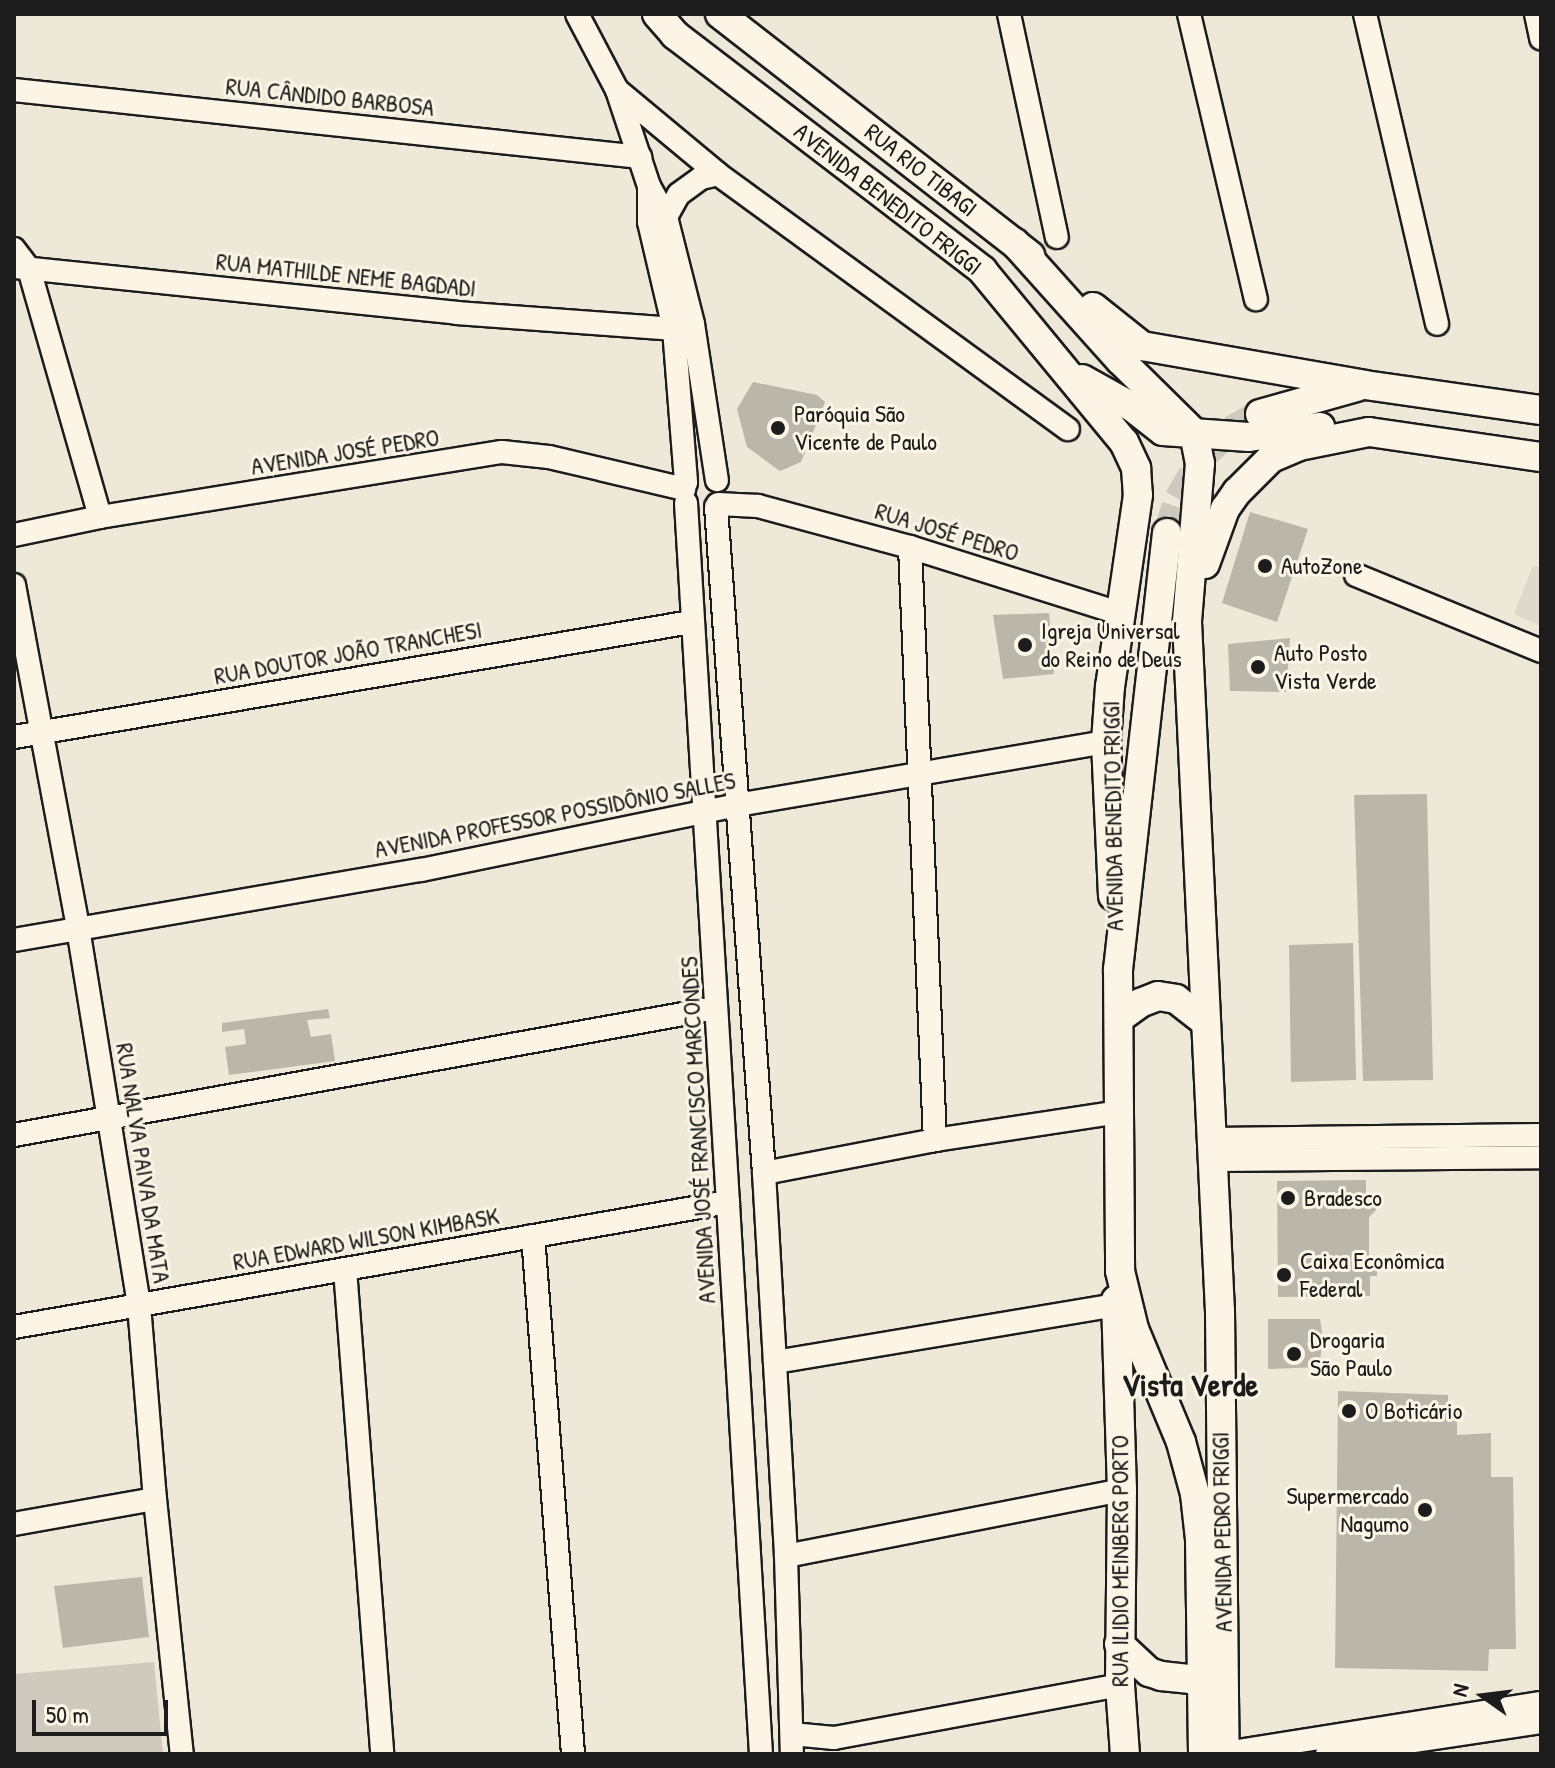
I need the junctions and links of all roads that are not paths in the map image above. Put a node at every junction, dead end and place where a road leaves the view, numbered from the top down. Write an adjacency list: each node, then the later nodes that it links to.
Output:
1 (577, 14): 10 (street, AVENIDA JOSÉ FRANCISCO MARCONDES)
2 (657, 14): 22 (main road, AVENIDA BENEDITO FRIGGI)
3 (720, 14): 16 (main road, RUA RIO TIBAGI)
4 (1009, 14): 15 (street)
5 (1189, 14): 19 (street)
6 (1365, 14): 20 (street)
7 (1536, 14): 8 (street)
8 (1541, 38)
9 (14, 90): 11 (street, RUA CÂNDIDO BARBOSA)
10 (617, 90): 11 (street, AVENIDA JOSÉ FRANCISCO MARCONDES); 12 (street)
11 (640, 157): 13 (street, AVENIDA JOSÉ FRANCISCO MARCONDES)
12 (718, 174): 14 (street); 26 (street)
13 (649, 186): 14 (street, AVENIDA JOSÉ FRANCISCO MARCONDES); 21 (street, AVENIDA JOSÉ FRANCISCO MARCONDES)
14 (666, 217): 31 (street, AVENIDA JOSÉ FRANCISCO MARCONDES)
15 (1057, 237)
16 (1015, 243): 23 (main road, RUA RIO TIBAGI); 28 (main road)
17 (14, 249): 18 (street)
18 (21, 268): 21 (street, RUA MATHILDE NEME BAGDADI); 32 (street)
19 (1256, 299)
20 (1437, 324)
21 (674, 329): 30 (street, AVENIDA JOSÉ FRANCISCO MARCONDES)
22 (1067, 371): 28 (main road); 38 (main road, AVENIDA BENEDITO FRIGGI)
23 (1365, 385): 24 (main road, RUA RIO TIBAGI); 25 (main road)
24 (1541, 410)
25 (1260, 414)
26 (1068, 429)
27 (1369, 432): 28 (main road); 29 (main road); 40 (main road)
28 (1194, 433): 40 (main road)
29 (1541, 457)
30 (686, 491): 31 (street); 31 (street); 32 (street, AVENIDA JOSÉ PEDRO); 39 (street, AVENIDA JOSÉ FRANCISCO MARCONDES)
31 (718, 494): 35 (street, RUA JOSÉ PEDRO); 46 (street, AVENIDA JOSÉ FRANCISCO MARCONDES)
32 (100, 517): 34 (street, AVENIDA JOSÉ PEDRO)
33 (1167, 533): 50 (main road, AVENIDA BENEDITO FRIGGI)
34 (14, 535)
35 (910, 547): 38 (street, RUA JOSÉ PEDRO); 45 (street)
36 (1356, 575): 41 (street)
37 (14, 585): 42 (street, RUA NALVA PAIVA DA MATA)
38 (1119, 613): 44 (main road, AVENIDA BENEDITO FRIGGI)
39 (691, 622): 42 (street, RUA DOUTOR JOÃO TRANCHESI); 47 (street, AVENIDA JOSÉ FRANCISCO MARCONDES)
40 (1187, 622): 53 (main road)
41 (1541, 651)
42 (41, 732): 43 (street, RUA DOUTOR JOÃO TRANCHESI); 48 (street, RUA NALVA PAIVA DA MATA)
43 (14, 737)
44 (1106, 742): 45 (street, AVENIDA PROFESSOR POSSIDÔNIO SALLES); 50 (main road, AVENIDA BENEDITO FRIGGI)
45 (920, 774): 46 (street, AVENIDA PROFESSOR POSSIDÔNIO SALLES); 58 (street)
46 (737, 805): 47 (street, AVENIDA PROFESSOR POSSIDÔNIO SALLES); 61 (street, AVENIDA JOSÉ FRANCISCO MARCONDES)
47 (706, 812): 48 (street, AVENIDA PROFESSOR POSSIDÔNIO SALLES); 51 (street, AVENIDA JOSÉ FRANCISCO MARCONDES)
48 (78, 928): 49 (street, AVENIDA PROFESSOR POSSIDÔNIO SALLES); 55 (street, RUA NALVA PAIVA DA MATA)
49 (14, 940)
50 (1118, 969): 52 (main road, AVENIDA BENEDITO FRIGGI)
51 (716, 1008): 55 (street); 62 (street, AVENIDA JOSÉ FRANCISCO MARCONDES)
52 (1121, 1017): 53 (main road); 54 (main road, AVENIDA BENEDITO FRIGGI)
53 (1205, 1022): 59 (main road)
54 (1121, 1112): 58 (street); 65 (main road, AVENIDA BENEDITO FRIGGI)
55 (110, 1117): 56 (street); 66 (street, RUA NALVA PAIVA DA MATA)
56 (14, 1135)
57 (1541, 1135): 59 (street)
58 (935, 1140): 61 (street)
59 (1214, 1150): 60 (street); 75 (main road, AVENIDA PEDRO FRIGGI)
60 (1541, 1157)
61 (764, 1173): 69 (street, AVENIDA JOSÉ FRANCISCO MARCONDES)
62 (728, 1202): 63 (street, RUA EDWARD WILSON KIMBASK); 83 (street, AVENIDA JOSÉ FRANCISCO MARCONDES)
63 (533, 1236): 64 (street, RUA EDWARD WILSON KIMBASK); 82 (street)
64 (345, 1269): 66 (street, RUA EDWARD WILSON KIMBASK); 81 (street)
65 (1120, 1271): 67 (main road, RUA ILIDIO MEINBERG PORTO); 75 (main road, AVENIDA BENEDITO FRIGGI)
66 (139, 1305): 68 (street, RUA EDWARD WILSON KIMBASK); 71 (street, RUA NALVA PAIVA DA MATA)
67 (1116, 1305): 69 (street); 70 (main road, RUA ILIDIO MEINBERG PORTO)
68 (14, 1327)
69 (775, 1362): 73 (street, AVENIDA JOSÉ FRANCISCO MARCONDES)
70 (1122, 1490): 73 (street); 74 (main road, RUA ILIDIO MEINBERG PORTO)
71 (155, 1499): 72 (street); 80 (street, RUA NALVA PAIVA DA MATA)
72 (14, 1524)
73 (786, 1556): 79 (street, AVENIDA JOSÉ FRANCISCO MARCONDES)
74 (1119, 1644): 75 (main road); 76 (main road, RUA ILIDIO MEINBERG PORTO)
75 (1212, 1669): 85 (main road, AVENIDA PEDRO FRIGGI)
76 (1120, 1685): 79 (street); 84 (main road, RUA ILIDIO MEINBERG PORTO)
77 (1541, 1703): 85 (street)
78 (1541, 1722): 86 (street)
79 (792, 1744)
80 (182, 1754)
81 (382, 1754)
82 (573, 1754)
83 (761, 1754)
84 (1125, 1754)
85 (1218, 1754)
86 (1327, 1754)

